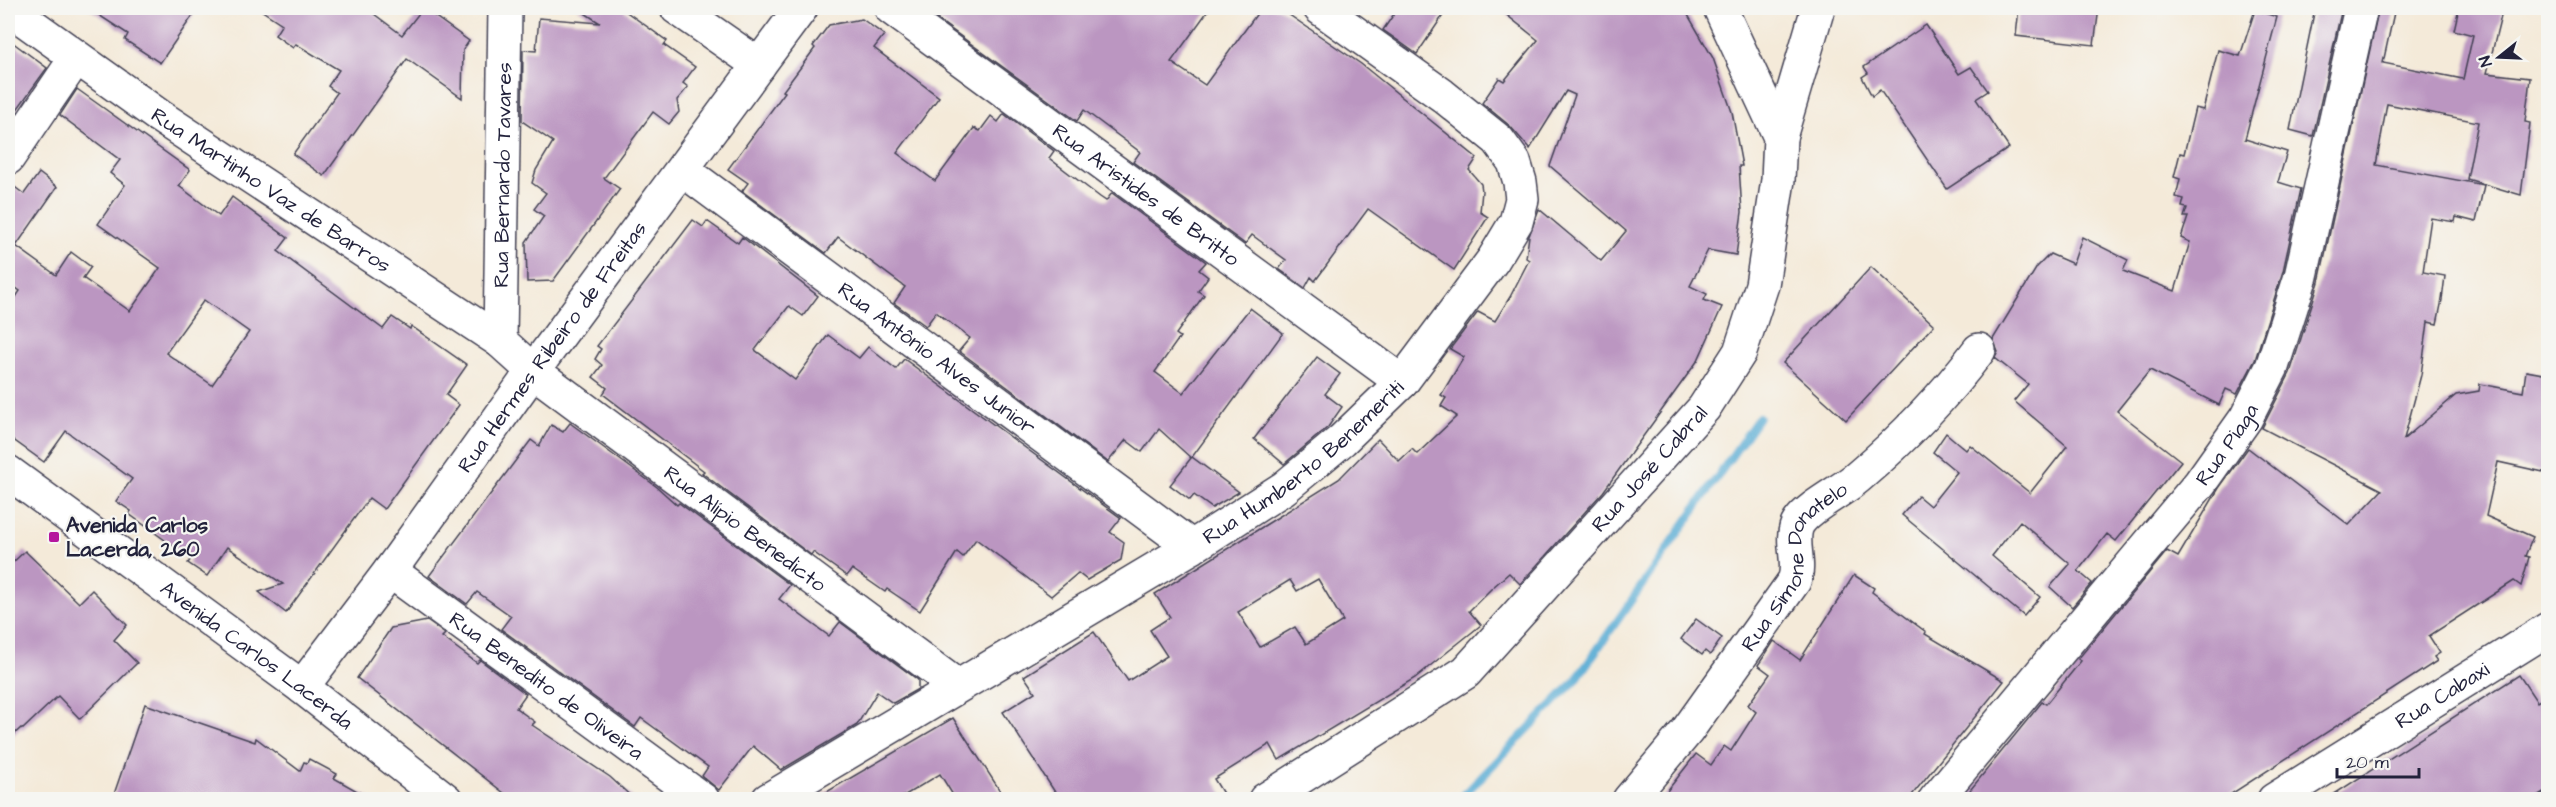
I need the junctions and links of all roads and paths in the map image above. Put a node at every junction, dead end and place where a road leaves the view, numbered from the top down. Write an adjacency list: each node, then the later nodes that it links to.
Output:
1 (8, 8): 10 (street, Rua Martinho Vaz de Barros)
2 (505, 8): 15 (street, Rua Bernardo Tavares)
3 (677, 8): 11 (street)
4 (801, 8): 11 (street, Rua Hermes Ribeiro de Freitas)
5 (891, 8): 18 (street, Rua Aristides de Britto)
6 (1320, 8): 18 (street, Rua Humberto Benemeriti)
7 (1720, 8): 12 (street, Rua José Cabral)
8 (1818, 8): 12 (street)
9 (2361, 8): 30 (street, Rua Piaga)
10 (76, 58): 13 (street); 15 (street, Rua Martinho Vaz de Barros)
11 (759, 65): 14 (street, Rua Hermes Ribeiro de Freitas)
12 (1780, 137): 28 (street, Rua José Cabral)
13 (8, 158)
14 (683, 170): 17 (street, Rua Hermes Ribeiro de Freitas); 20 (street, Rua Antônio Alves Junior)
15 (500, 341): 17 (street, Rua Martinho Vaz de Barros)
16 (1978, 350): 29 (street, Rua Simone Donatelo)
17 (533, 371): 21 (street, Rua Hermes Ribeiro de Freitas); 23 (street, Rua Alípio Benedicto)
18 (1402, 382): 20 (street, Rua Humberto Benemeriti)
19 (8, 472): 24 (street, Avenida Carlos Lacerda)
20 (1192, 547): 23 (street, Rua Humberto Benemeriti)
21 (390, 571): 24 (street, Rua Hermes Ribeiro de Freitas); 26 (street, Rua Benedito de Oliveira)
22 (2548, 629): 31 (street, Rua Cabaxi)
23 (957, 686): 27 (street, Rua Humberto Benemeriti)
24 (302, 687): 25 (street, Avenida Carlos Lacerda)
25 (446, 800)
26 (703, 800)
27 (768, 800)
28 (1265, 800)
29 (1629, 800)
30 (1935, 800)
31 (2274, 800)

